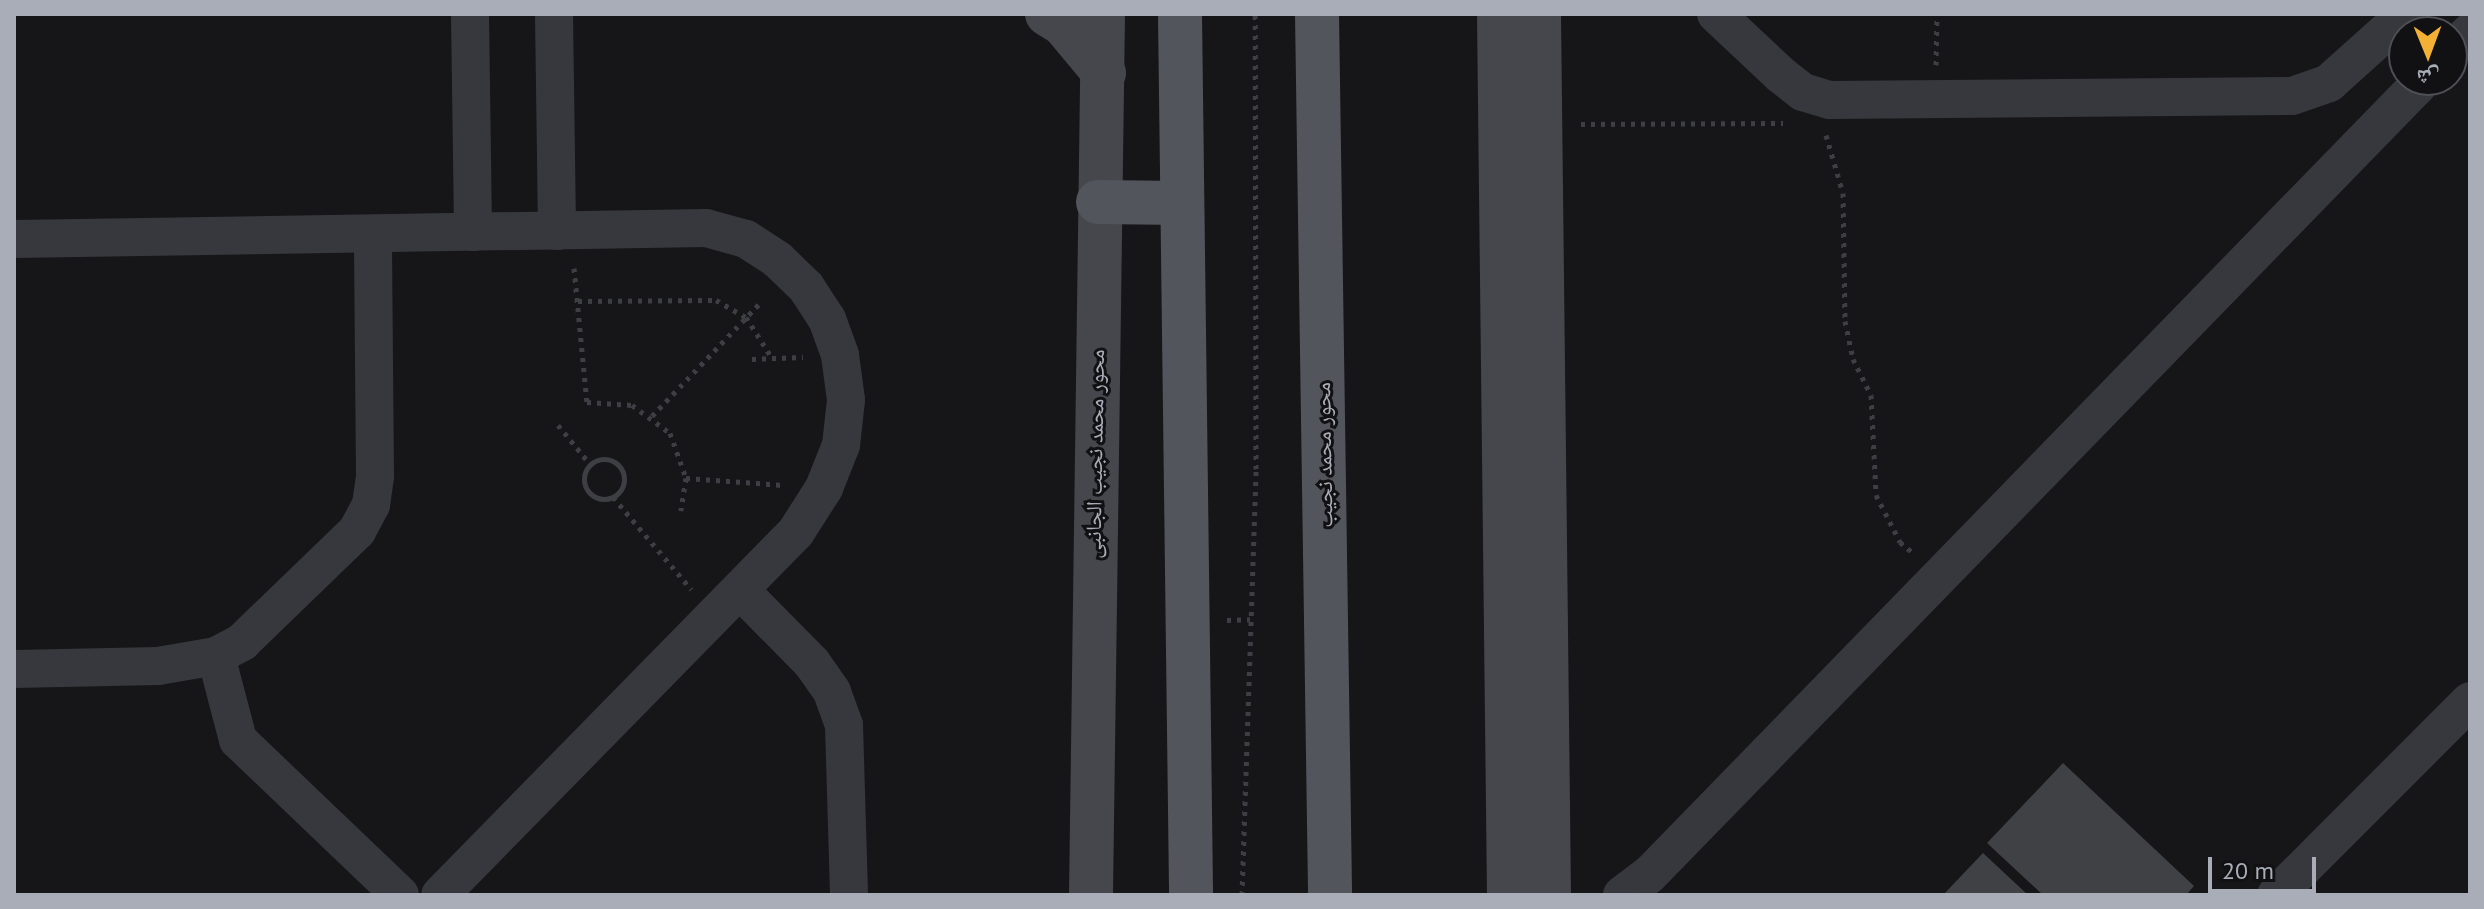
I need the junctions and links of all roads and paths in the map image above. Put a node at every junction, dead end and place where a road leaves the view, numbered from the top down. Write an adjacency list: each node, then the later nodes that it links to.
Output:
1 (470, 14): 21 (street)
2 (554, 14): 20 (street)
3 (1047, 14): 13 (street)
4 (1103, 14): 13 (street, محور محمد نجيب الجانبى)
5 (1180, 14): 19 (main road)
6 (1255, 14): 39 (path)
7 (1317, 14): 50 (main road, محور محمد نجيب)
8 (1499, 14): 51 (street)
9 (1539, 14): 17 (street)
10 (1716, 14): 16 (street)
11 (1937, 14): 15 (path)
12 (2406, 14): 15 (street)
13 (1104, 73): 18 (street, محور محمد نجيب الجانبى)
14 (2407, 96): 37 (street)
15 (1936, 99): 16 (street)
16 (1796, 107): 17 (path); 37 (path)
17 (1540, 124): 52 (street)
18 (1098, 202): 19 (main road); 47 (street, محور محمد نجيب الجانبى)
19 (1182, 203): 48 (main road)
20 (564, 230): 21 (street); 24 (path); 27 (street)
21 (473, 232): 22 (street)
22 (373, 234): 23 (street); 41 (street)
23 (14, 239)
24 (577, 301): 26 (path); 30 (path)
25 (760, 303): 26 (path)
26 (746, 317): 28 (path); 30 (path)
27 (840, 355): 28 (path); 34 (street)
28 (772, 358): 29 (path)
29 (752, 359)
30 (652, 416): 33 (path)
31 (558, 425): 32 (path)
32 (590, 464): 35 (path); 35 (path)
33 (686, 478): 34 (path); 36 (path)
34 (824, 488): 38 (street)
35 (613, 497): 38 (path)
36 (681, 511)
37 (1941, 576): 53 (street)
38 (728, 604): 45 (street); 46 (street)
39 (1250, 619): 40 (path); 49 (path)
40 (1222, 620)
41 (216, 656): 42 (street); 44 (street)
42 (14, 669)
43 (2470, 701): 54 (street)
44 (400, 895)
45 (440, 895)
46 (849, 895)
47 (1091, 895)
48 (1191, 895)
49 (1242, 895)
50 (1330, 895)
51 (1509, 895)
52 (1549, 895)
53 (1622, 895)
54 (2276, 895)

